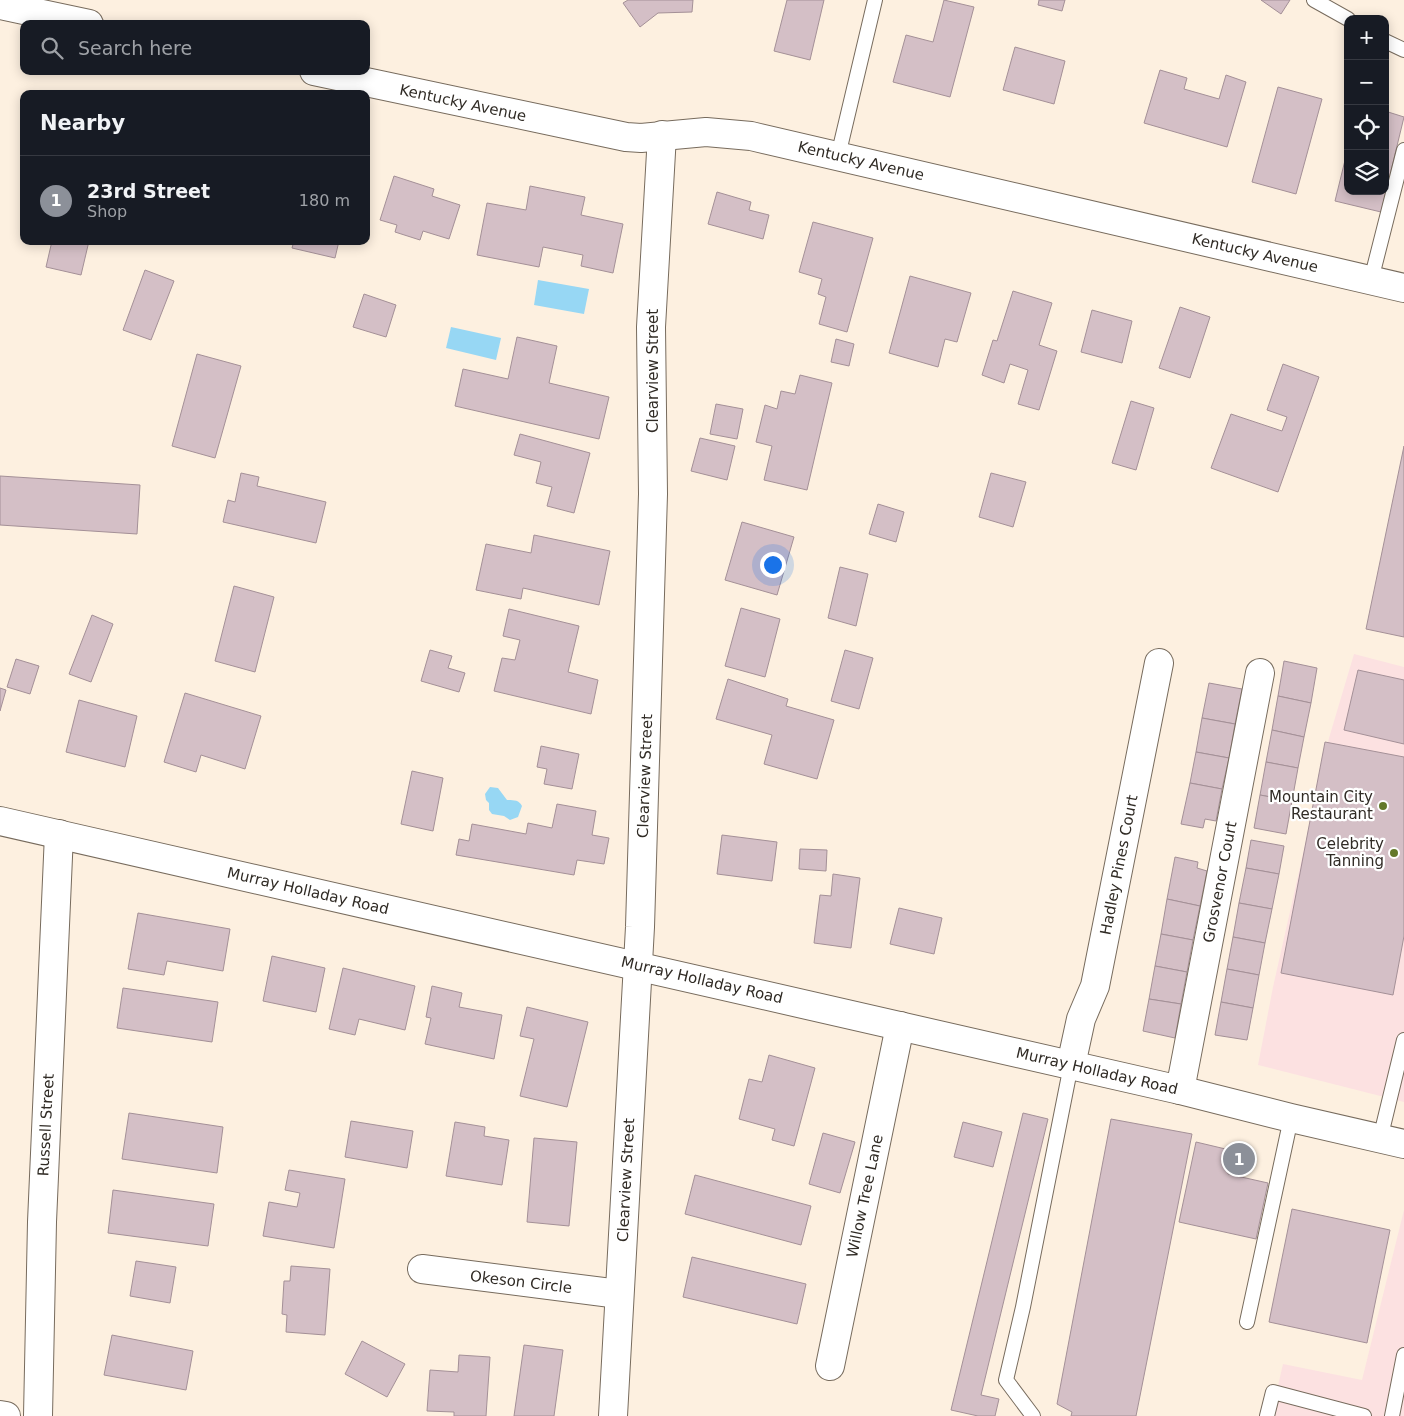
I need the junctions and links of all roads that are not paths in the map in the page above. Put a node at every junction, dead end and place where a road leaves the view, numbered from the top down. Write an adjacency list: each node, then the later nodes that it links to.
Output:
1 (875, 0): 11 (lane)
2 (1314, 0): 4 (lane)
3 (0, 5): 5 (street)
4 (1344, 17)
5 (70, 20)
6 (1389, 43): 7 (lane)
7 (1404, 50)
8 (333, 75): 9 (street, Kentucky Avenue)
9 (662, 135): 11 (street, Kentucky Avenue); 18 (street, Clearview Street)
10 (1404, 150): 12 (lane)
11 (838, 156): 12 (street, Kentucky Avenue)
12 (1371, 280): 13 (street, Kentucky Avenue)
13 (1404, 288)
14 (1159, 663): 21 (street, Hadley Pines Court)
15 (1260, 673): 22 (street, Grosvenor Court)
16 (0, 821): 17 (street, Murray Holladay Road)
17 (59, 834): 18 (street, Murray Holladay Road); 32 (street, Russell Street)
18 (637, 966): 19 (street, Murray Holladay Road); 26 (street, Clearview Street)
19 (900, 1026): 21 (street, Murray Holladay Road); 29 (street, Willow Tree Lane)
20 (1404, 1040): 24 (lane)
21 (1072, 1065): 22 (street, Murray Holladay Road); 34 (lane)
22 (1180, 1090): 23 (street, Murray Holladay Road)
23 (1291, 1118): 24 (street, Murray Holladay Road); 27 (lane)
24 (1392, 1141)
25 (422, 1269): 26 (street, Okeson Circle)
26 (619, 1294): 33 (street, Clearview Street)
27 (1247, 1322)
28 (1404, 1358): 37 (lane)
29 (830, 1366)
30 (0, 1415): 31 (street)
31 (6, 1416)
32 (38, 1416)
33 (613, 1416)
34 (1032, 1416)
35 (1267, 1416): 36 (lane)
36 (1364, 1416)
37 (1392, 1416)

